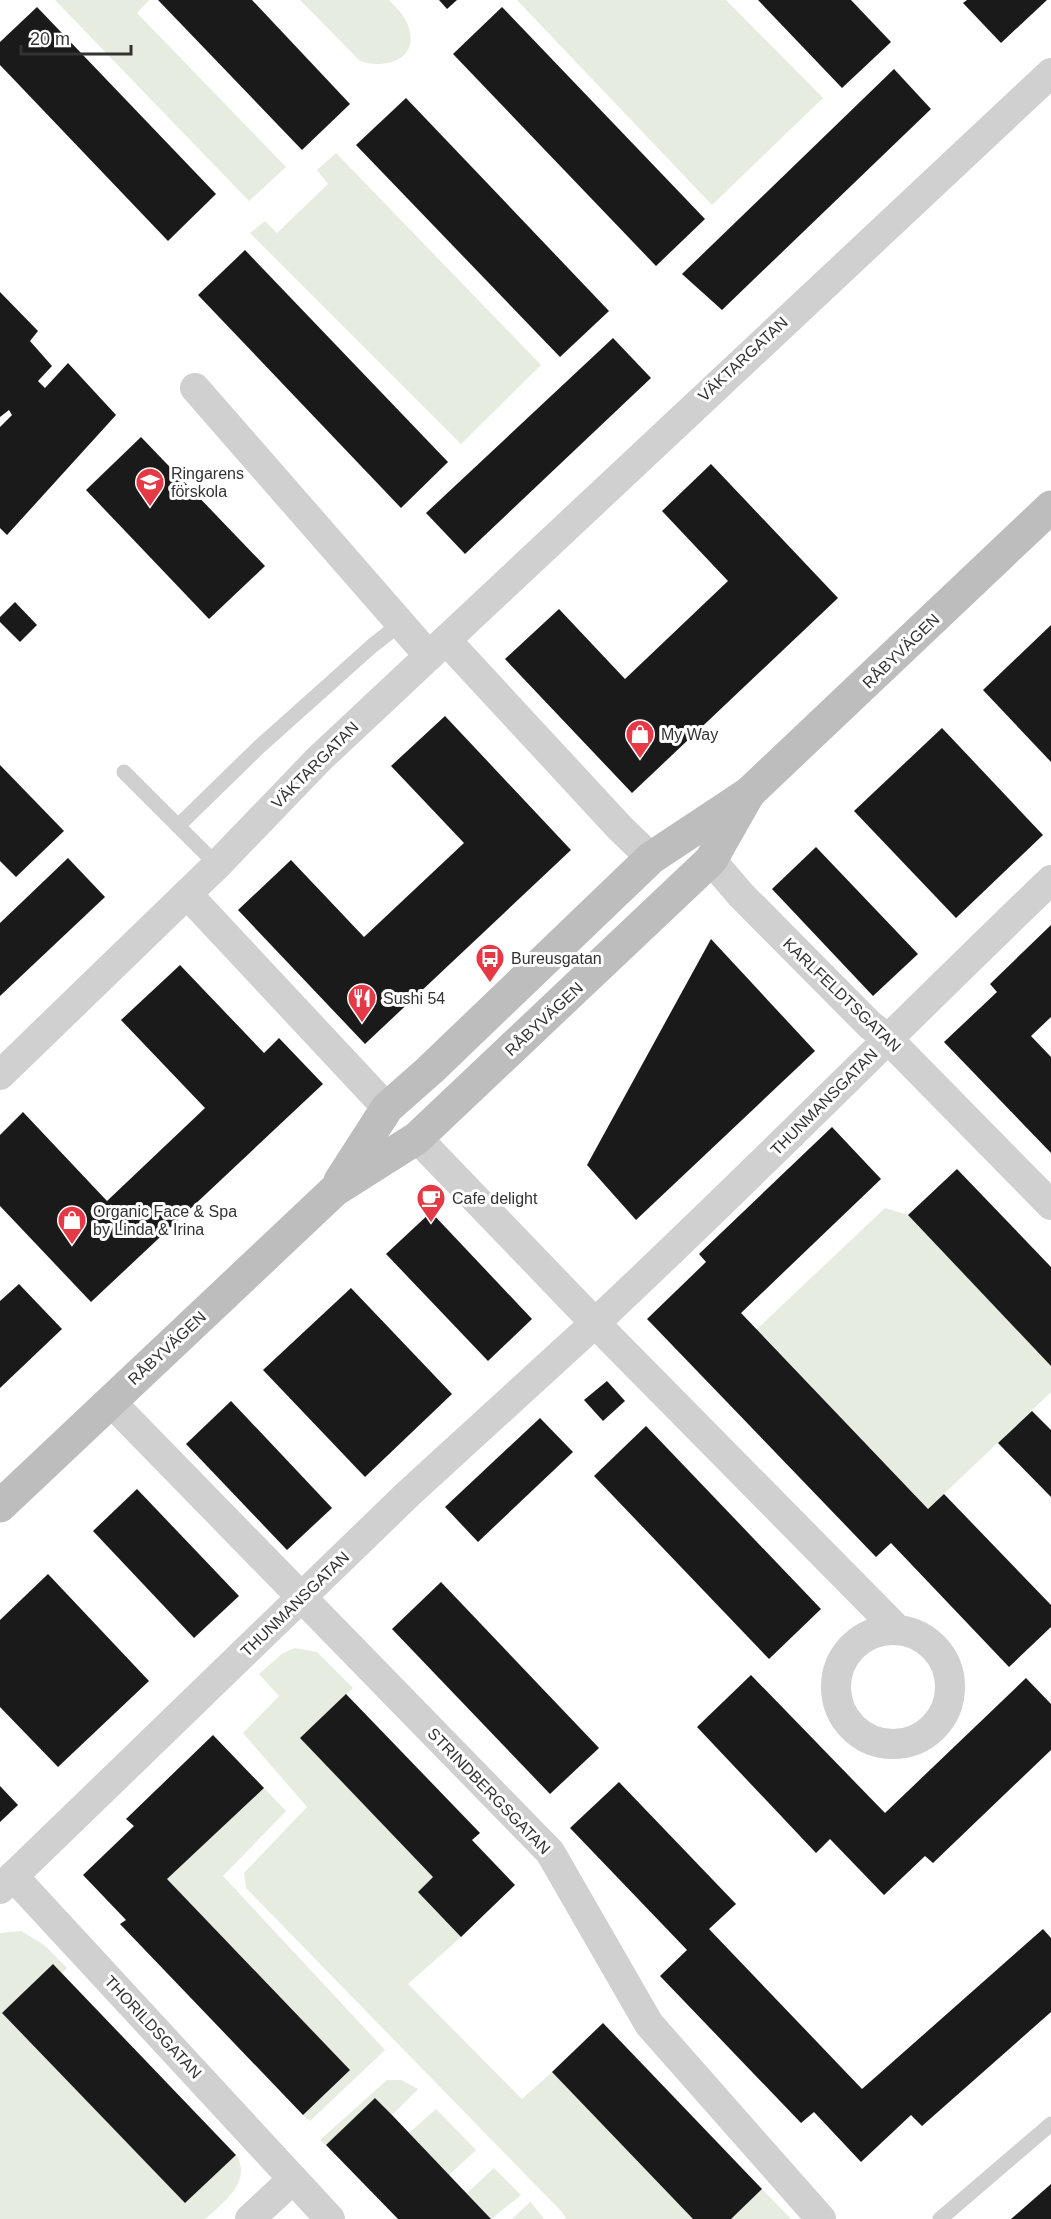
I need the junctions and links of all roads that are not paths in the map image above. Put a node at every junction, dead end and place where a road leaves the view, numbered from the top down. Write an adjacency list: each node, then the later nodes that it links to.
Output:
1 (1048, 82): 5 (street, VÄKTARGATAN)
2 (195, 388): 4 (street)
3 (1051, 507): 7 (main road, RÅBYVÄGEN)
4 (405, 628): 5 (street); 8 (lane)
5 (438, 648): 9 (street); 11 (street, VÄKTARGATAN)
6 (124, 772): 8 (lane)
7 (749, 793): 9 (main road, RÅBYVÄGEN); 10 (main road, RÅBYVÄGEN)
8 (178, 826): 11 (lane)
9 (651, 858): 16 (main road, RÅBYVÄGEN)
10 (711, 860): 14 (street, KARLFELDTSGATAN); 17 (main road, RÅBYVÄGEN)
11 (217, 865): 13 (street, VÄKTARGATAN)
12 (1051, 880): 14 (street, THUNMANSGATAN)
13 (187, 894): 15 (street, VÄKTARGATAN); 16 (street)
14 (887, 1038): 19 (street, KARLFELDTSGATAN); 20 (street, THUNMANSGATAN)
15 (0, 1075)
16 (387, 1108): 18 (main road, RÅBYVÄGEN)
17 (417, 1138): 18 (main road, RÅBYVÄGEN); 20 (street)
18 (335, 1190): 21 (main road, RÅBYVÄGEN)
19 (1051, 1205)
20 (595, 1323): 23 (street, THUNMANSGATAN); 24 (street)
21 (110, 1401): 22 (main road, RÅBYVÄGEN); 23 (street, STRINDBERGSGATAN)
22 (0, 1506)
23 (302, 1598): 25 (street, THUNMANSGATAN); 30 (street, STRINDBERGSGATAN)
24 (898, 1630)
25 (7, 1882): 27 (street, THORILDSGATAN)
26 (1051, 2124): 31 (lane)
27 (293, 2179): 28 (street); 29 (street, THORILDSGATAN)
28 (250, 2219)
29 (330, 2219)
30 (821, 2219)
31 (940, 2219)

